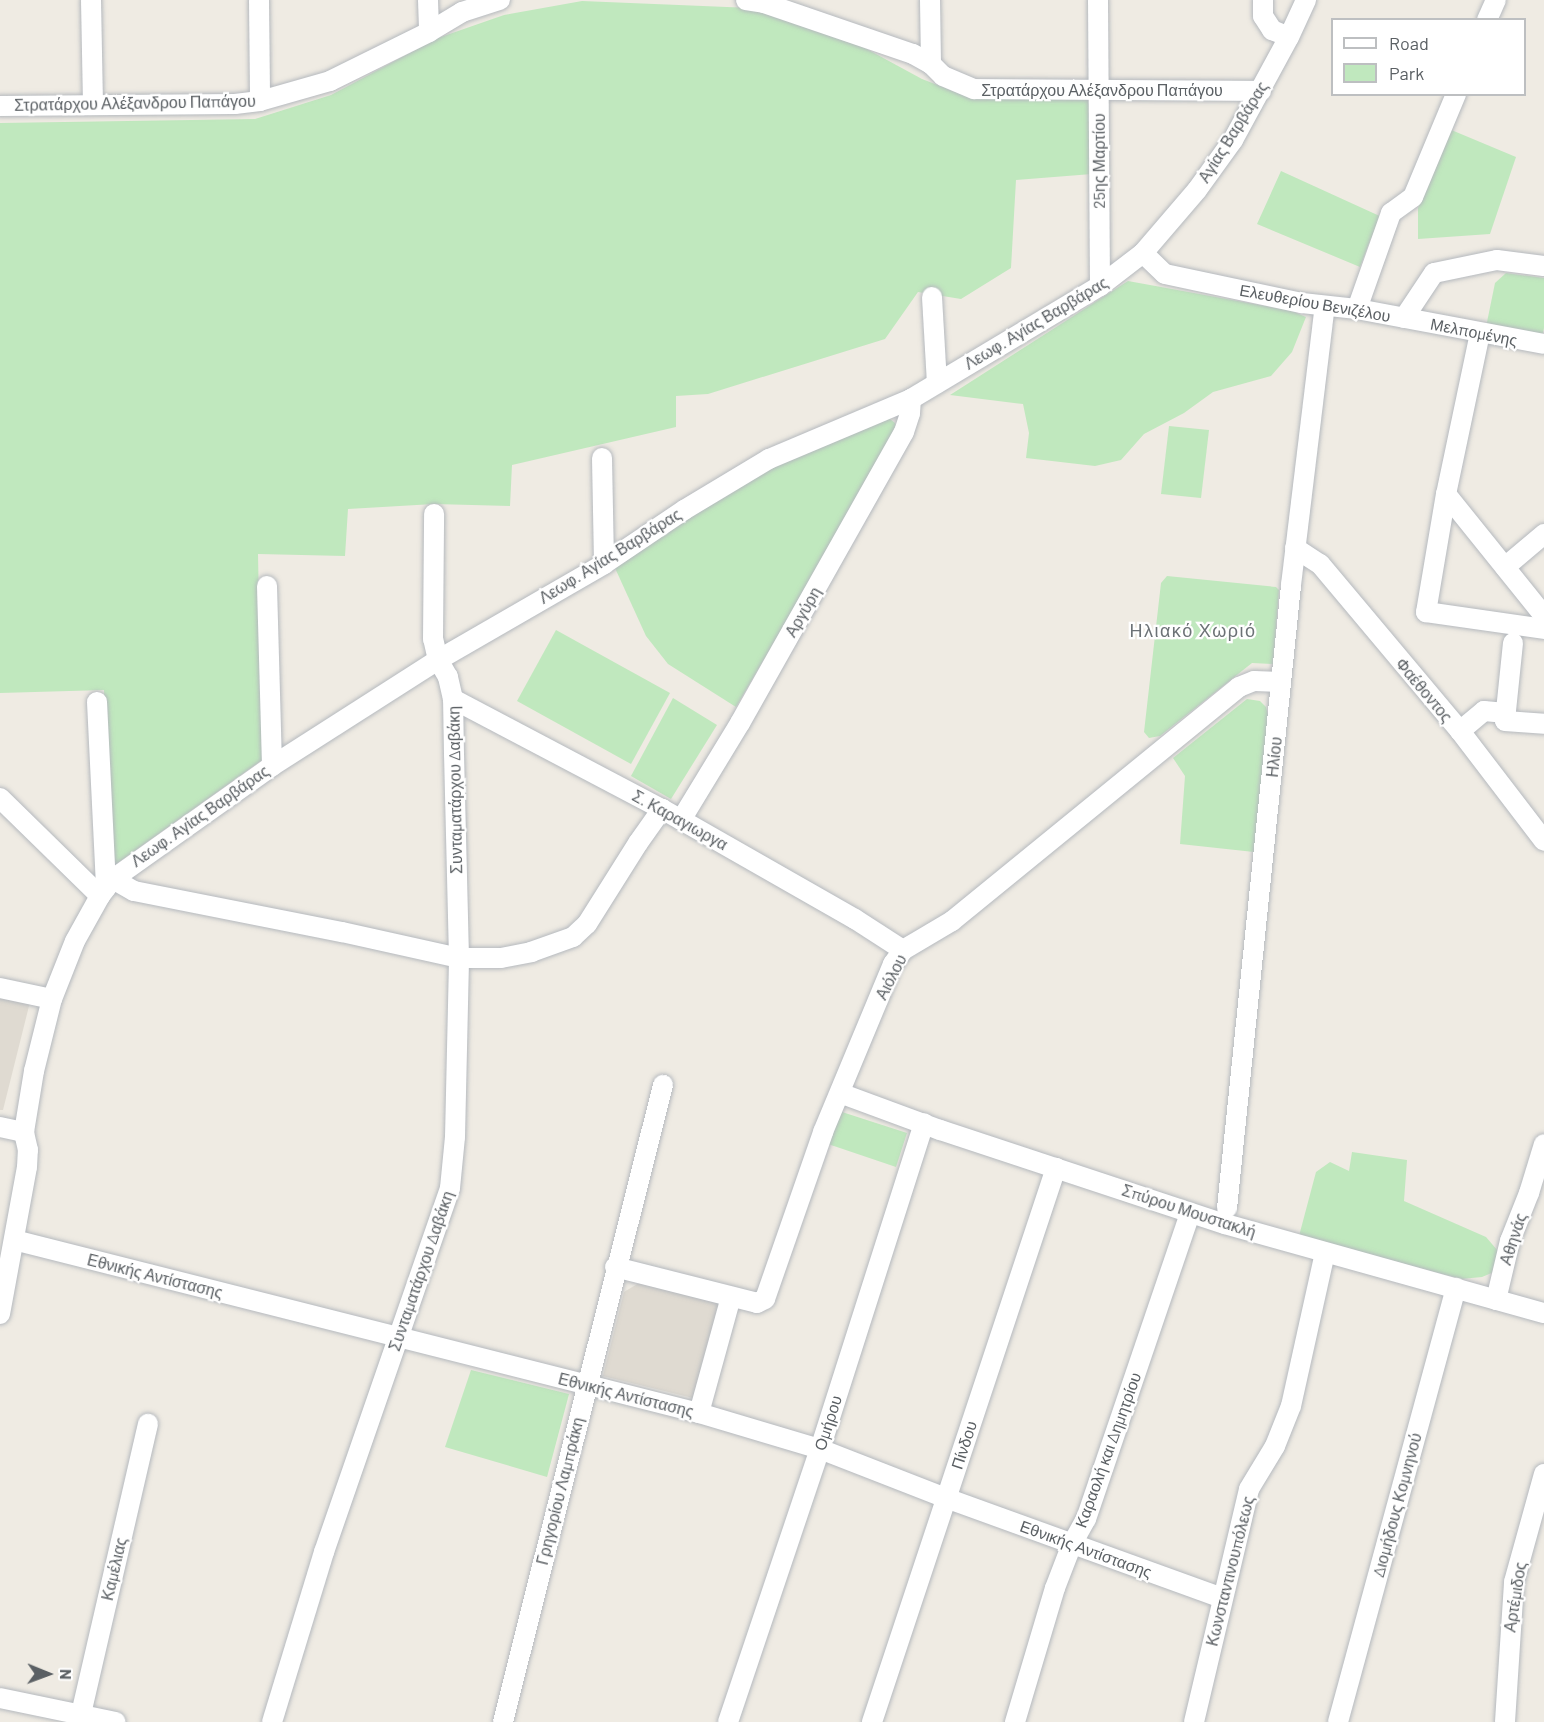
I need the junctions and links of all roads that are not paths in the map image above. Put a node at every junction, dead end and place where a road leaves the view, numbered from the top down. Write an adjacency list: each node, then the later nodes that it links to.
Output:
1 (91, 0): 19 (street)
2 (259, 0): 18 (street)
3 (428, 0): 12 (street)
4 (500, 0): 12 (street, Στρατάρχου Αλέξανδρου Παπάγου)
5 (930, 0): 14 (street)
6 (1098, 0): 15 (street, 25ης Μαρτίου)
7 (1263, 0): 13 (street)
8 (1306, 0): 13 (street, Αγίας Βαρβάρας)
9 (1496, 0): 11 (street)
10 (758, 1): 14 (street, Στρατάρχου Αλέξανδρου Παπάγου)
11 (1489, 18)
12 (429, 32): 18 (street, Στρατάρχου Αλέξανδρου Παπάγου)
13 (1289, 38): 16 (street, Αγίας Βαρβάρας)
14 (931, 64): 15 (street, Στρατάρχου Αλέξανδρου Παπάγου)
15 (1099, 89): 16 (street, Στρατάρχου Αλέξανδρου Παπάγου); 23 (street, 25ης Μαρτίου)
16 (1262, 91): 21 (street, Αγίας Βαρβάρας)
17 (1455, 96): 26 (street)
18 (260, 101): 19 (street, Στρατάρχου Αλέξανδρου Παπάγου)
19 (93, 105): 20 (street, Στρατάρχου Αλέξανδρου Παπάγου)
20 (0, 106)
21 (1143, 253): 23 (street, Λεωφ. Αγίας Βαρβάρας); 25 (street, Ελευθερίου Βενιζέλου)
22 (1544, 266): 27 (street, Ελευθερίου Βενιζέλου)
23 (1100, 286): 30 (street, Λεωφ. Αγίας Βαρβάρας)
24 (932, 297): 30 (street)
25 (1325, 306): 26 (street, Ελευθερίου Βενιζέλου); 36 (street, Ηλίου)
26 (1358, 309): 27 (street, Ελευθερίου Βενιζέλου)
27 (1404, 318): 28 (street, Μελπομένης)
28 (1480, 333): 29 (street, Μελπομένης); 33 (street)
29 (1544, 344)
30 (937, 383): 31 (street, Λεωφ. Αγίας Βαρβάρας)
31 (911, 399): 37 (street, Λεωφ. Αγίας Βαρβάρας); 53 (street, Αργύρη)
32 (602, 458): 37 (street)
33 (1446, 494): 38 (street); 41 (street)
34 (434, 514): 43 (street, Συνταματάρχου Δαβάκη)
35 (1544, 534): 38 (street)
36 (1295, 548): 44 (street, Ηλίου); 49 (street, Φαέθοντος)
37 (604, 564): 43 (street, Λεωφ. Αγίας Βαρβάρας)
38 (1505, 567): 40 (street)
39 (267, 586): 50 (street)
40 (1544, 616)
41 (1544, 629)
42 (1513, 642): 47 (street)
43 (438, 660): 45 (street, Συνταματάρχου Δαβάκη); 50 (street, Λεωφ. Αγίας Βαρβάρας)
44 (1281, 682): 56 (street, Αιόλου); 67 (street, Ηλίου)
45 (453, 699): 52 (street, Σ. Καραγιωργα); 57 (street, Συνταματάρχου Δαβάκη)
46 (97, 702): 55 (street)
47 (1506, 713): 48 (street); 49 (street)
48 (1544, 724)
49 (1460, 731): 54 (street, Φαέθοντος)
50 (272, 766): 55 (street, Λεωφ. Αγίας Βαρβάρας)
51 (0, 798): 55 (street)
52 (662, 809): 53 (street, Σ. Καραγιωργα); 57 (street)
53 (681, 820): 56 (street, Σ. Καραγιωργα)
54 (1543, 837)
55 (107, 888): 57 (street); 59 (street)
56 (903, 950): 61 (street, Αιόλου)
57 (459, 958): 78 (street, Συνταματάρχου Δαβάκη)
58 (0, 988): 59 (street)
59 (52, 999): 64 (street)
60 (663, 1085): 71 (street, Γρηγορίου Λαμπράκη)
61 (840, 1093): 62 (street, Σπύρου Μουστακλή); 74 (street, Αιόλου)
62 (924, 1124): 66 (street, Σπύρου Μουστακλή); 82 (street, Ομήρου)
63 (0, 1127): 64 (street)
64 (24, 1132): 69 (street)
65 (1544, 1144): 75 (street, Αθηνάς)
66 (1056, 1168): 68 (street, Σπύρου Μουστακλή); 84 (street, Πίνδου)
67 (1227, 1208)
68 (1190, 1213): 70 (street, Σπύρου Μουστακλή); 85 (street, Καραολή και Δημητρίου)
69 (14, 1240): 72 (street); 78 (street, Εθνικής Αντίστασης)
70 (1325, 1253): 73 (street, Σπύρου Μουστακλή); 86 (street, Κωνσταντινουπόλεως)
71 (615, 1267): 74 (street, Αιόλου); 79 (street, Γρηγορίου Λαμπράκη)
72 (3, 1275): 77 (street)
73 (1456, 1288): 75 (street, Σπύρου Μουστακλή); 96 (street, Διομήδους Κομνηνού)
74 (731, 1297): 80 (street)
75 (1496, 1300): 76 (street, Σπύρου Μουστακλή)
76 (1544, 1313)
77 (0, 1314)
78 (398, 1339): 79 (street, Εθνικής Αντίστασης); 90 (street, Συνταματάρχου Δαβάκη)
79 (586, 1384): 80 (street, Εθνικής Αντίστασης); 91 (street, Γρηγορίου Λαμπράκη)
80 (699, 1413): 82 (street, Εθνικής Αντίστασης)
81 (148, 1424): 88 (street, Καμέλιας)
82 (820, 1449): 84 (street, Εθνικής Αντίστασης); 92 (street, Ομήρου)
83 (1544, 1474): 97 (street, Αρτέμιδος)
84 (946, 1498): 85 (street, Εθνικής Αντίστασης); 93 (street, Πίνδου)
85 (1072, 1544): 86 (street, Εθνικής Αντίστασης); 94 (street, Καραολή και Δημητρίου)
86 (1223, 1598): 95 (street, Κωνσταντινουπόλεως)
87 (0, 1698): 88 (street)
88 (81, 1714): 89 (street)
89 (116, 1722)
90 (272, 1722)
91 (503, 1722)
92 (728, 1722)
93 (872, 1722)
94 (1016, 1722)
95 (1194, 1722)
96 (1338, 1722)
97 (1505, 1722)

